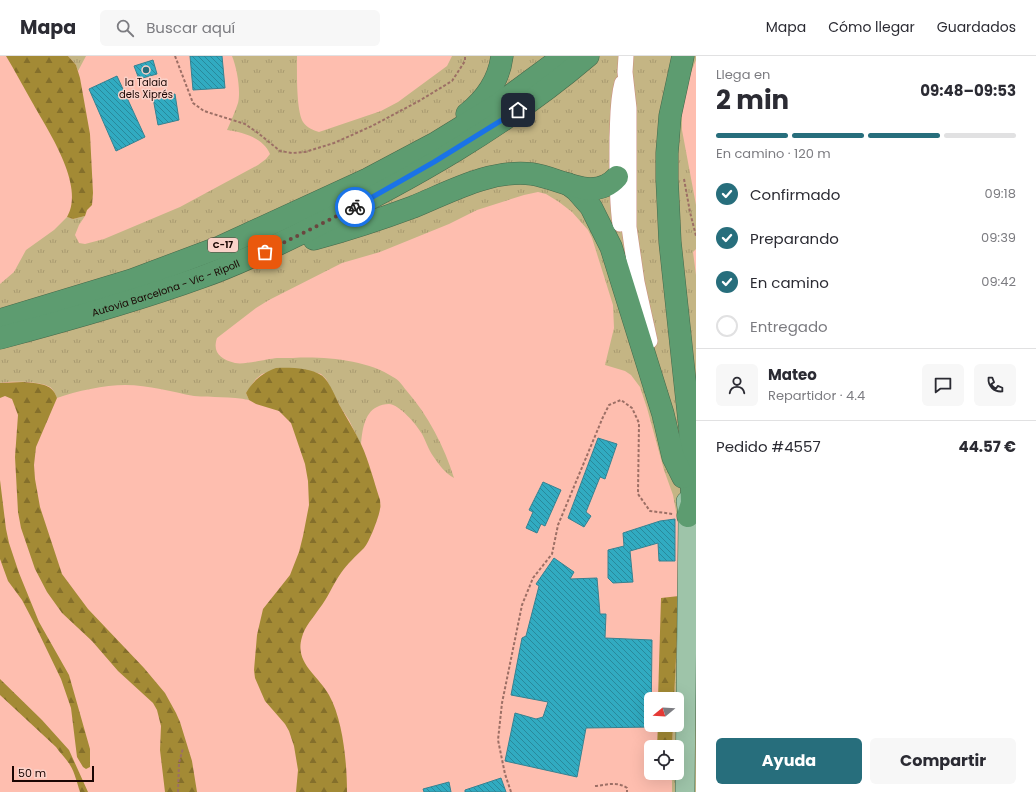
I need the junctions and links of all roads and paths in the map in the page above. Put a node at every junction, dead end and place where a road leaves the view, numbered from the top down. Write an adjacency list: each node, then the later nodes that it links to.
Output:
1 (175, 56): 2 (path)
2 (465, 56)
3 (502, 56): 9 (highway)
4 (564, 56): 9 (highway, Autovia Barcelona - Vic - Ripoll / C-17)
5 (588, 56): 14 (highway, Autovia Barcelona - Vic - Ripoll / C-17)
6 (626, 56): 8 (street)
7 (683, 56): 19 (highway)
8 (625, 77): 11 (street); 17 (street)
9 (434, 144): 15 (highway, Autovia Barcelona - Vic - Ripoll / C-17)
10 (683, 173): 13 (path)
11 (617, 177): 12 (highway); 17 (street)
12 (567, 183): 14 (highway); 18 (highway)
13 (696, 236)
14 (265, 252): 16 (highway, Autovia Barcelona - Vic - Ripoll / C-17)
15 (0, 320)
16 (0, 338)
17 (650, 343): 18 (street)
18 (683, 478): 19 (main road)
19 (688, 516): 23 (path); 25 (main road)
20 (183, 748): 22 (path)
21 (595, 786): 24 (path)
22 (178, 792)
23 (511, 792)
24 (627, 792)
25 (685, 792)

